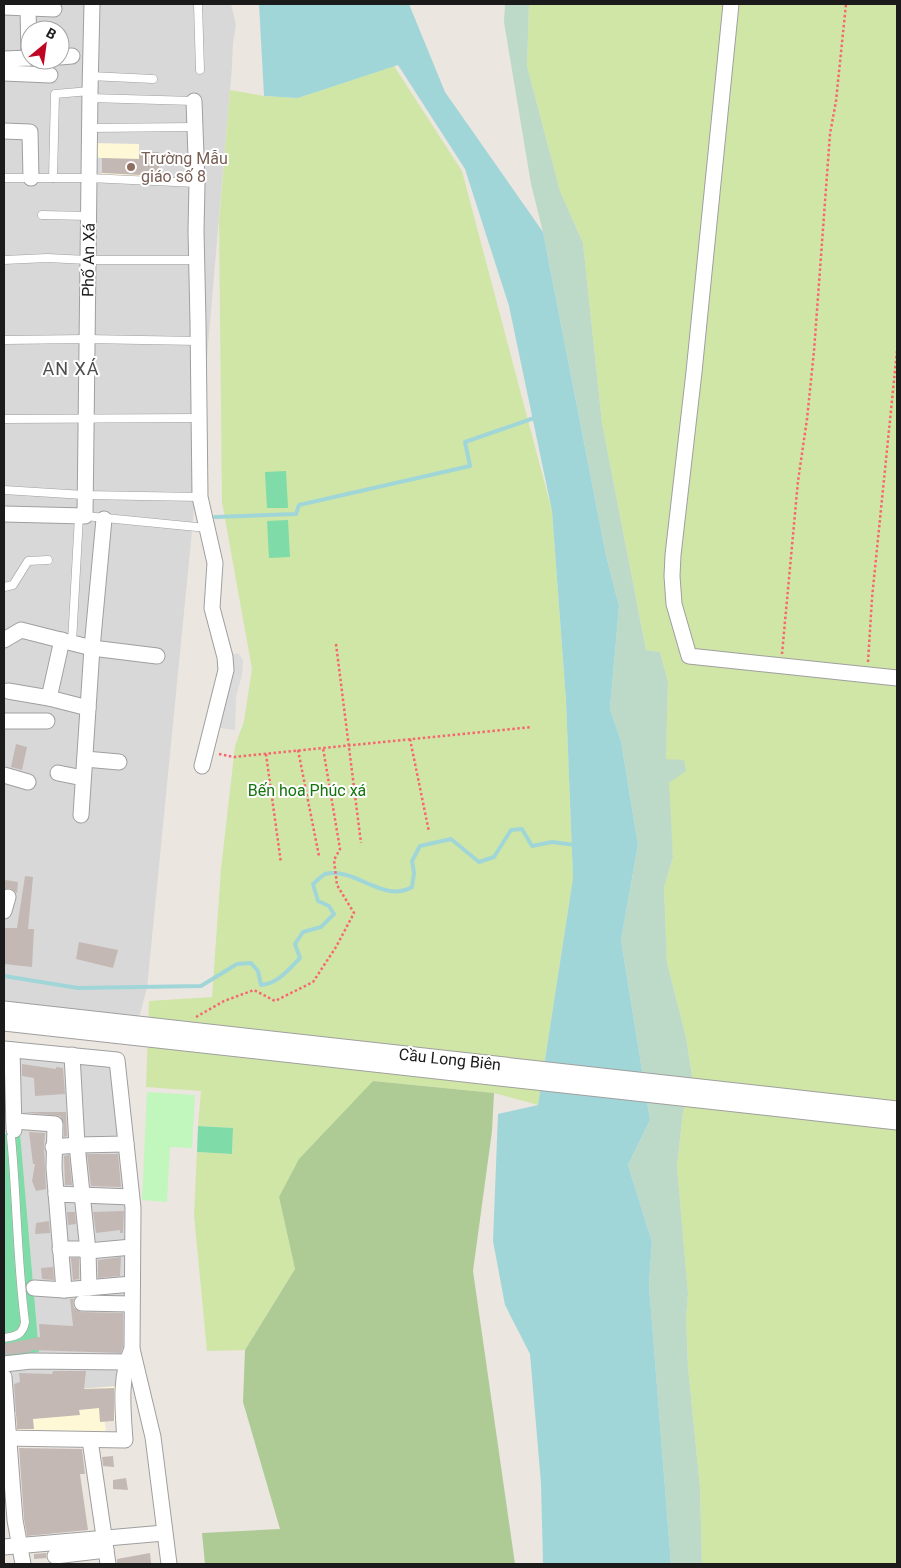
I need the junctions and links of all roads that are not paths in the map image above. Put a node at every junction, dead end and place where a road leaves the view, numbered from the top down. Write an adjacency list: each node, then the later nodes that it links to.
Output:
1 (92, 4): 14 (street, Phố An Xá)
2 (198, 4): 10 (lane)
3 (731, 4): 48 (street)
4 (4, 7): 5 (street)
5 (28, 8): 6 (street); 7 (street)
6 (54, 9)
7 (28, 20)
8 (20, 58): 9 (street)
9 (4, 59)
10 (200, 70)
11 (4, 73): 12 (street)
12 (50, 76)
13 (153, 79): 14 (lane)
14 (90, 88): 15 (lane); 17 (street, Phố An Xá); 21 (lane)
15 (194, 101): 16 (street)
16 (194, 127): 17 (lane); 23 (street)
17 (90, 128): 22 (street, Phố An Xá)
18 (4, 131): 20 (street)
19 (4, 178): 20 (lane)
20 (31, 178): 21 (lane)
21 (53, 178): 22 (lane)
22 (90, 178): 23 (lane); 25 (street, Phố An Xá)
23 (197, 183): 28 (street)
24 (42, 215): 25 (lane)
25 (89, 216): 27 (street, Phố An Xá)
26 (4, 260): 27 (lane)
27 (88, 260): 28 (lane); 29 (street, Phố An Xá)
28 (196, 260): 31 (street)
29 (86, 339): 30 (lane); 31 (lane); 34 (street, Phố An Xá)
30 (4, 340)
31 (198, 341): 32 (street)
32 (199, 418): 34 (lane); 37 (street)
33 (4, 419): 34 (lane)
34 (86, 419): 36 (street, Phố An Xá)
35 (4, 490): 36 (lane)
36 (84, 495): 37 (lane); 39 (street, Phố An Xá)
37 (200, 497): 41 (street)
38 (4, 514): 39 (street)
39 (82, 516): 40 (lane); 45 (lane)
40 (104, 519): 41 (lane); 46 (street)
41 (207, 528): 55 (street)
42 (48, 560): 43 (lane)
43 (4, 586)
44 (4, 640): 45 (street)
45 (67, 641): 46 (street); 50 (street)
46 (92, 648): 47 (street); 51 (street)
47 (157, 656)
48 (897, 678)
49 (8, 690): 50 (street)
50 (49, 698): 51 (street)
51 (88, 708): 54 (street)
52 (4, 721): 53 (street)
53 (47, 721)
54 (85, 758): 56 (street); 59 (street)
55 (204, 759)
56 (119, 762)
57 (58, 773): 59 (street)
58 (4, 775): 60 (street)
59 (83, 778): 61 (street)
60 (28, 782)
61 (81, 815)
62 (4, 1009): 66 (street, Cầu Long Biên, bridge)
63 (4, 1022): 67 (street, Cầu Long Biên, bridge)
64 (8, 1050): 65 (street); 68 (street)
65 (72, 1056): 69 (street); 70 (street)
66 (897, 1109)
67 (897, 1122)
68 (13, 1130): 71 (street); 84 (lane)
69 (126, 1144): 70 (street); 74 (street)
70 (77, 1145): 71 (street); 73 (street)
71 (53, 1147): 72 (street)
72 (56, 1194): 73 (street); 76 (street)
73 (81, 1195): 74 (street); 77 (street)
74 (131, 1196): 75 (street)
75 (132, 1247): 77 (street); 78 (street)
76 (60, 1250): 77 (street); 81 (street)
77 (88, 1251): 80 (street)
78 (132, 1284): 80 (street); 83 (street)
79 (34, 1288): 81 (street)
80 (89, 1288): 81 (street)
81 (64, 1290)
82 (82, 1304): 83 (street)
83 (131, 1304): 85 (street)
84 (4, 1338)
85 (129, 1356): 86 (street); 89 (street); 90 (street)
86 (4, 1364)
87 (4, 1377): 88 (street)
88 (6, 1438): 89 (street); 91 (street)
89 (90, 1440): 93 (street)
90 (164, 1533): 93 (street); 96 (street)
91 (19, 1546): 92 (street); 93 (street); 95 (street)
92 (4, 1547)
93 (106, 1551): 94 (street)
94 (55, 1556)
95 (23, 1564)
96 (168, 1564)

